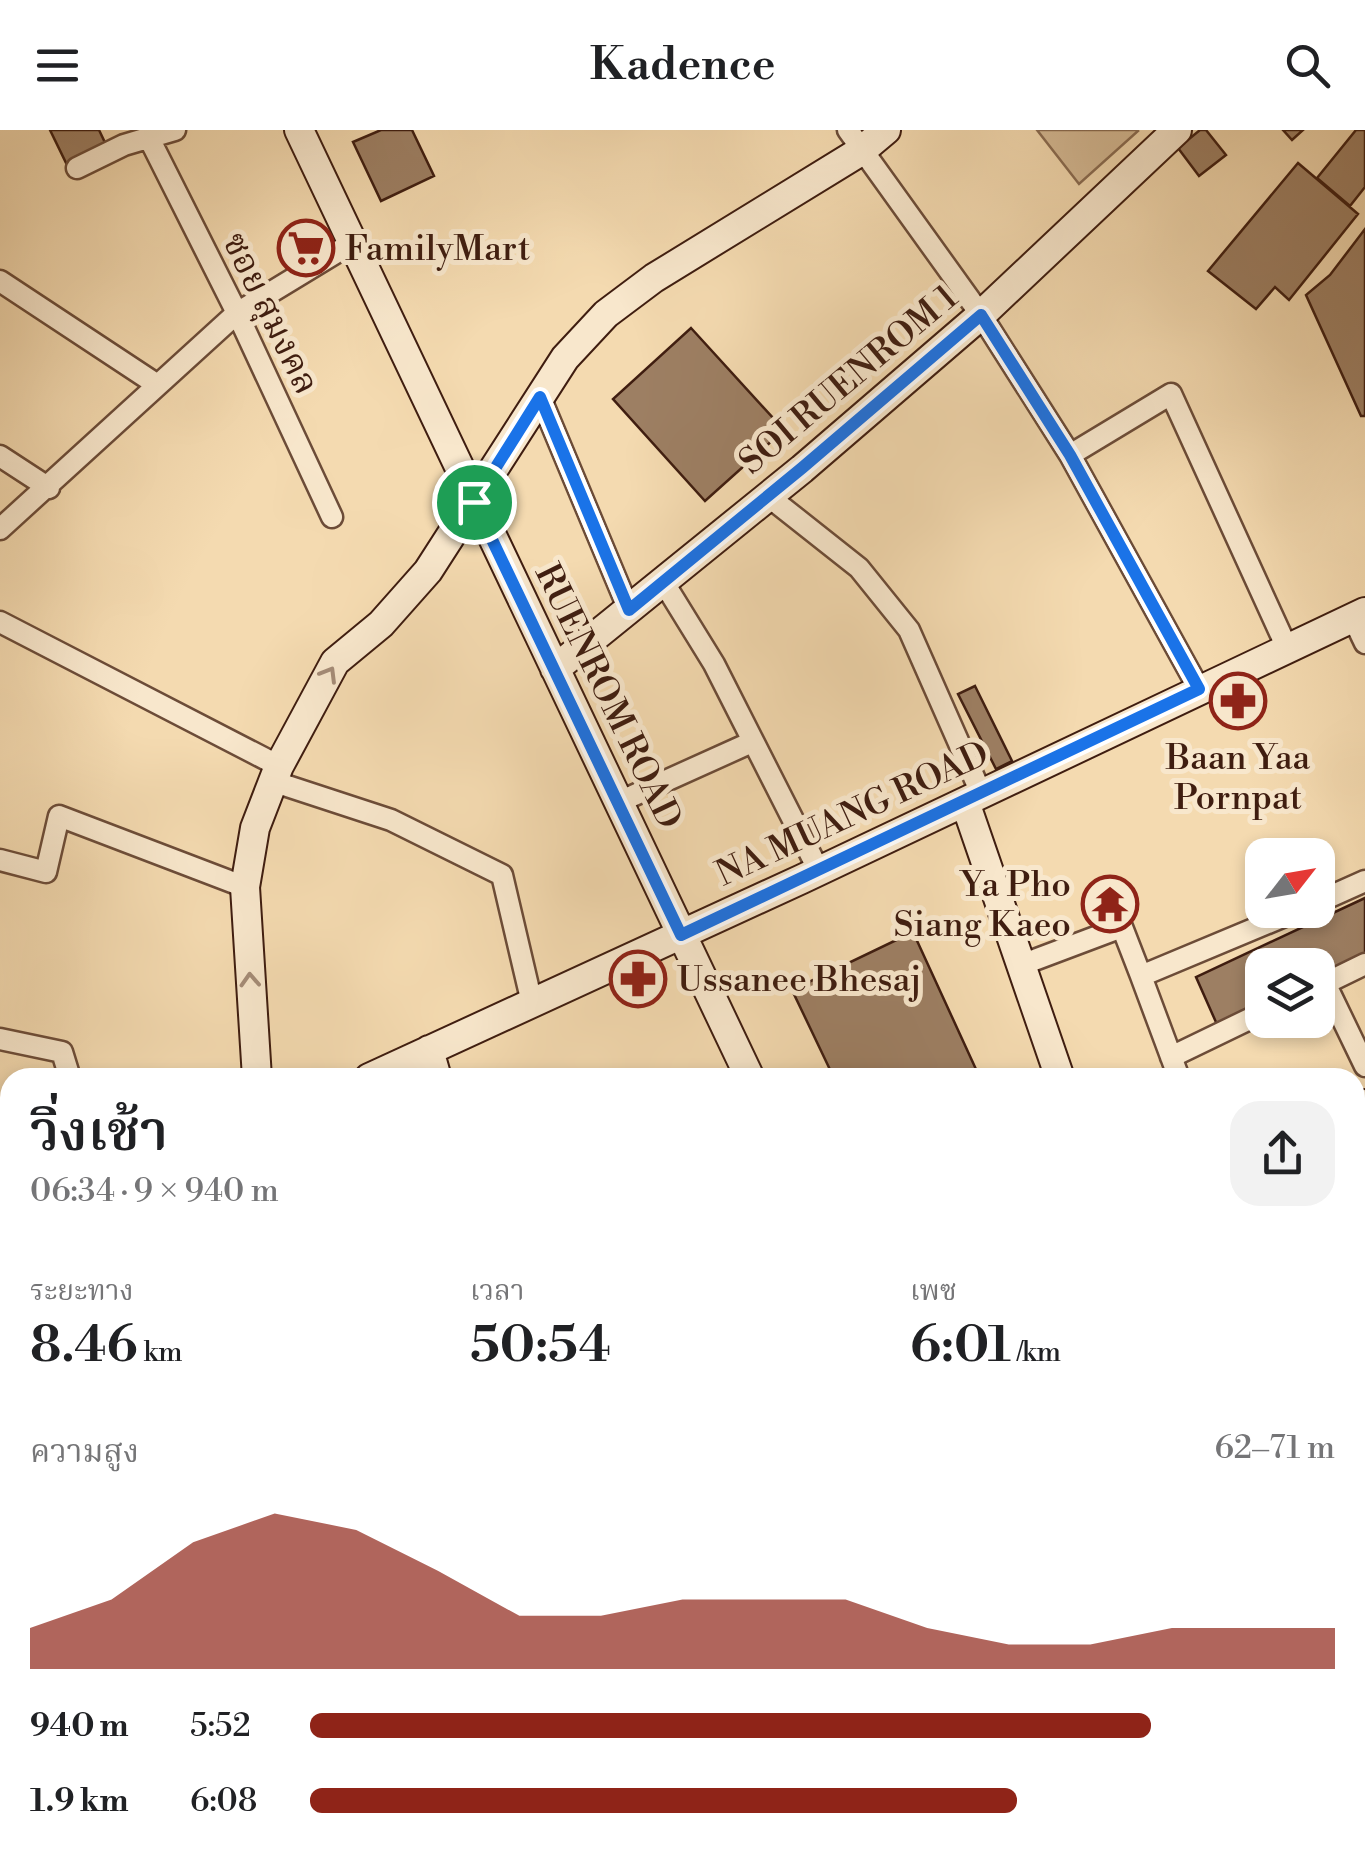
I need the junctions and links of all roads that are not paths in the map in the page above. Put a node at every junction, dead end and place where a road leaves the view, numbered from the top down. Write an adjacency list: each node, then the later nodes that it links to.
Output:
1 (175, 130): 5 (street)
2 (298, 130): 8 (street, RUENROM ROAD)
3 (886, 130): 6 (street)
4 (1177, 130): 11 (street, SOI RUENROM 1)
5 (149, 138): 7 (street); 10 (street, ซอย สุมงคล)
6 (855, 140): 11 (street); 13 (street)
7 (77, 168)
8 (352, 243): 10 (street); 18 (street, RUENROM ROAD)
9 (0, 281): 12 (street)
10 (237, 313): 12 (street); 19 (street, ซอย สุมงคล)
11 (981, 315): 14 (street); 17 (street, SOI RUENROM 1)
12 (156, 384): 16 (street)
13 (540, 397): 18 (street); 22 (street)
14 (1070, 455): 25 (street); 27 (street)
15 (0, 456): 16 (street)
16 (49, 488): 20 (street)
17 (768, 496): 21 (street, SOI RUENROM 1); 30 (street)
18 (474, 502): 26 (street, RUENROM ROAD); 29 (street, one-way to 18)
19 (332, 517)
20 (0, 529)
21 (664, 583): 22 (street, SOI RUENROM 1); 28 (street)
22 (629, 610): 26 (street, SOI RUENROM 1)
23 (0, 622): 29 (street)
24 (1361, 624): 25 (street, NA MUANG ROAD)
25 (1287, 648): 27 (street, NA MUANG ROAD)
26 (554, 669): 31 (street, RUENROM ROAD)
27 (1199, 689): 30 (street, NA MUANG ROAD)
28 (752, 742): 31 (street); 33 (street)
29 (275, 773): 35 (street); 43 (street)
30 (973, 797): 33 (street, NA MUANG ROAD); 40 (street)
31 (619, 802): 38 (street, RUENROM ROAD)
32 (0, 860): 35 (street)
33 (819, 870): 38 (street, NA MUANG ROAD)
34 (1365, 881): 36 (street)
35 (245, 887): 51 (street, one-way to 35)
36 (1335, 894)
37 (1255, 928): 41 (street)
38 (681, 935): 43 (street, NA MUANG ROAD); 54 (street, RUENROM ROAD)
39 (1365, 964): 42 (street)
40 (1021, 965): 41 (street); 55 (street)
41 (1141, 976): 48 (street)
42 (1335, 978)
43 (532, 1004): 47 (street, NA MUANG ROAD)
44 (1335, 1011): 49 (street)
45 (1245, 1021): 48 (street)
46 (0, 1039): 50 (street)
47 (428, 1050): 52 (street, NA MUANG ROAD); 53 (street)
48 (1171, 1057): 56 (street)
49 (1365, 1066)
50 (67, 1068)
51 (257, 1068)
52 (390, 1068)
53 (434, 1068)
54 (745, 1068)
55 (1057, 1068)
56 (1175, 1068)

